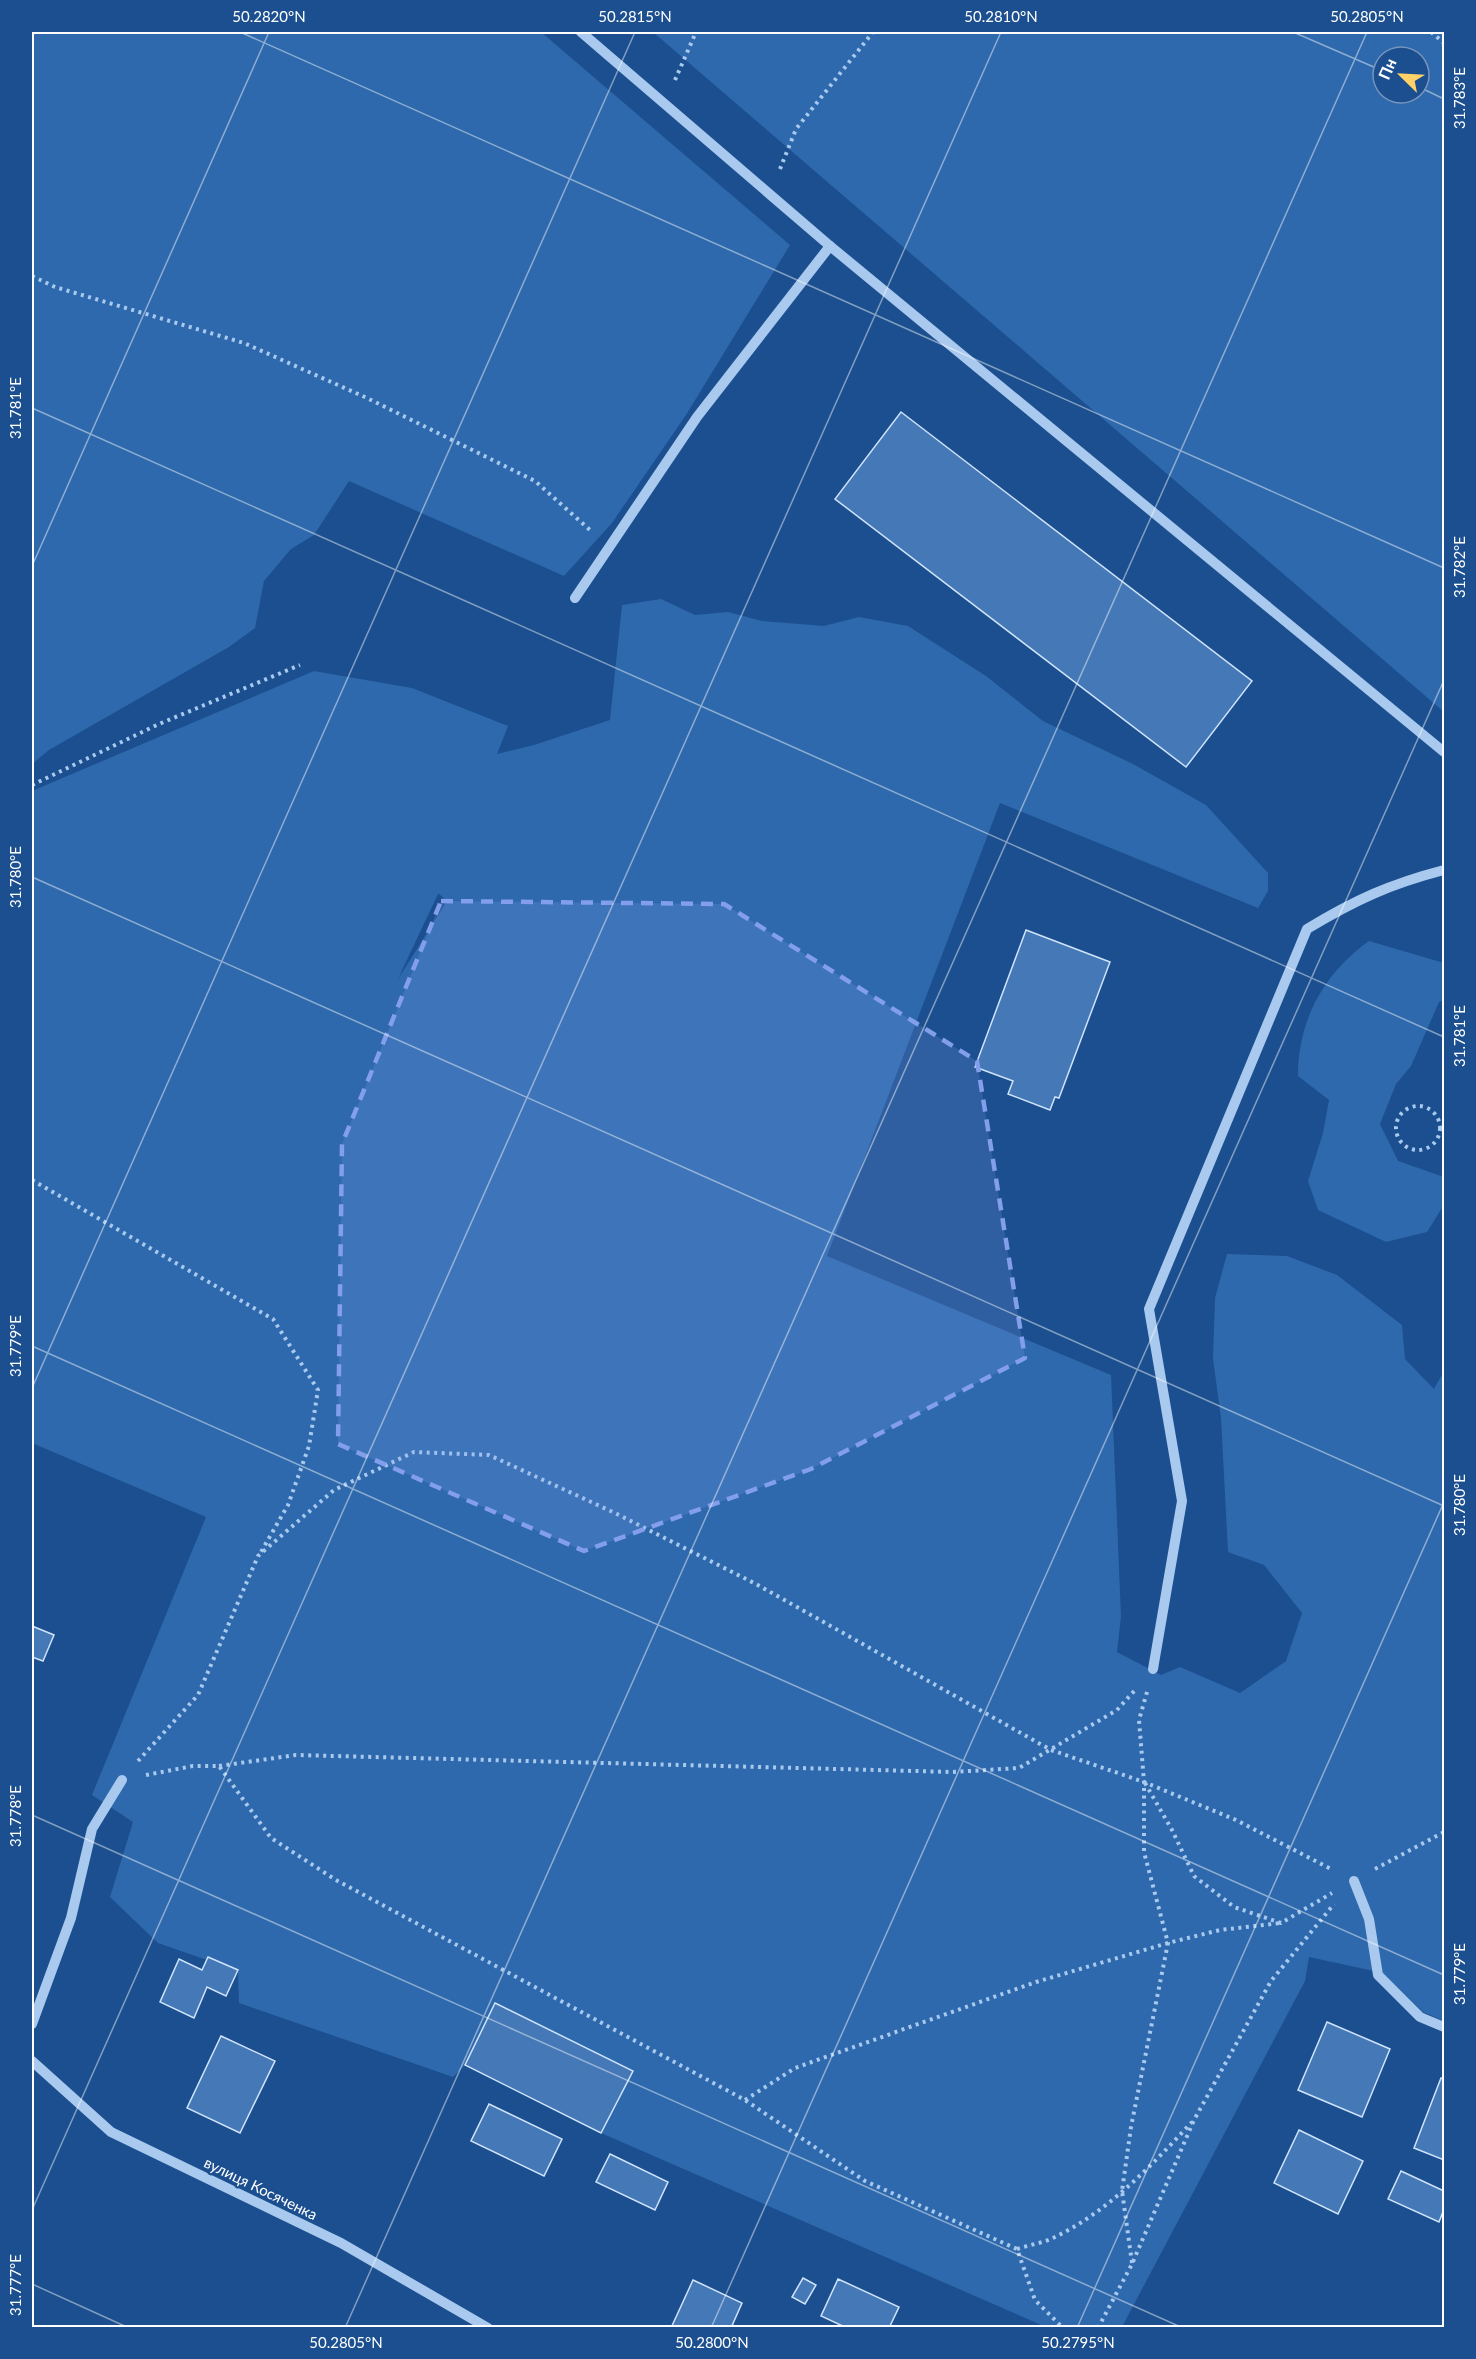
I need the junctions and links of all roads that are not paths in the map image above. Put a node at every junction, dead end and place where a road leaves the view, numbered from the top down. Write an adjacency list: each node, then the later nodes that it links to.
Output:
1 (581, 32): 2 (street)
2 (830, 246): 3 (street); 4 (street)
3 (575, 598)
4 (1444, 752)
5 (1444, 870): 6 (street)
6 (1153, 1669)
7 (122, 1780): 9 (street)
8 (1354, 1881): 10 (street)
9 (32, 2024)
10 (1444, 2027)
11 (32, 2061): 12 (street, вулиця Косяченка)
12 (488, 2328)

